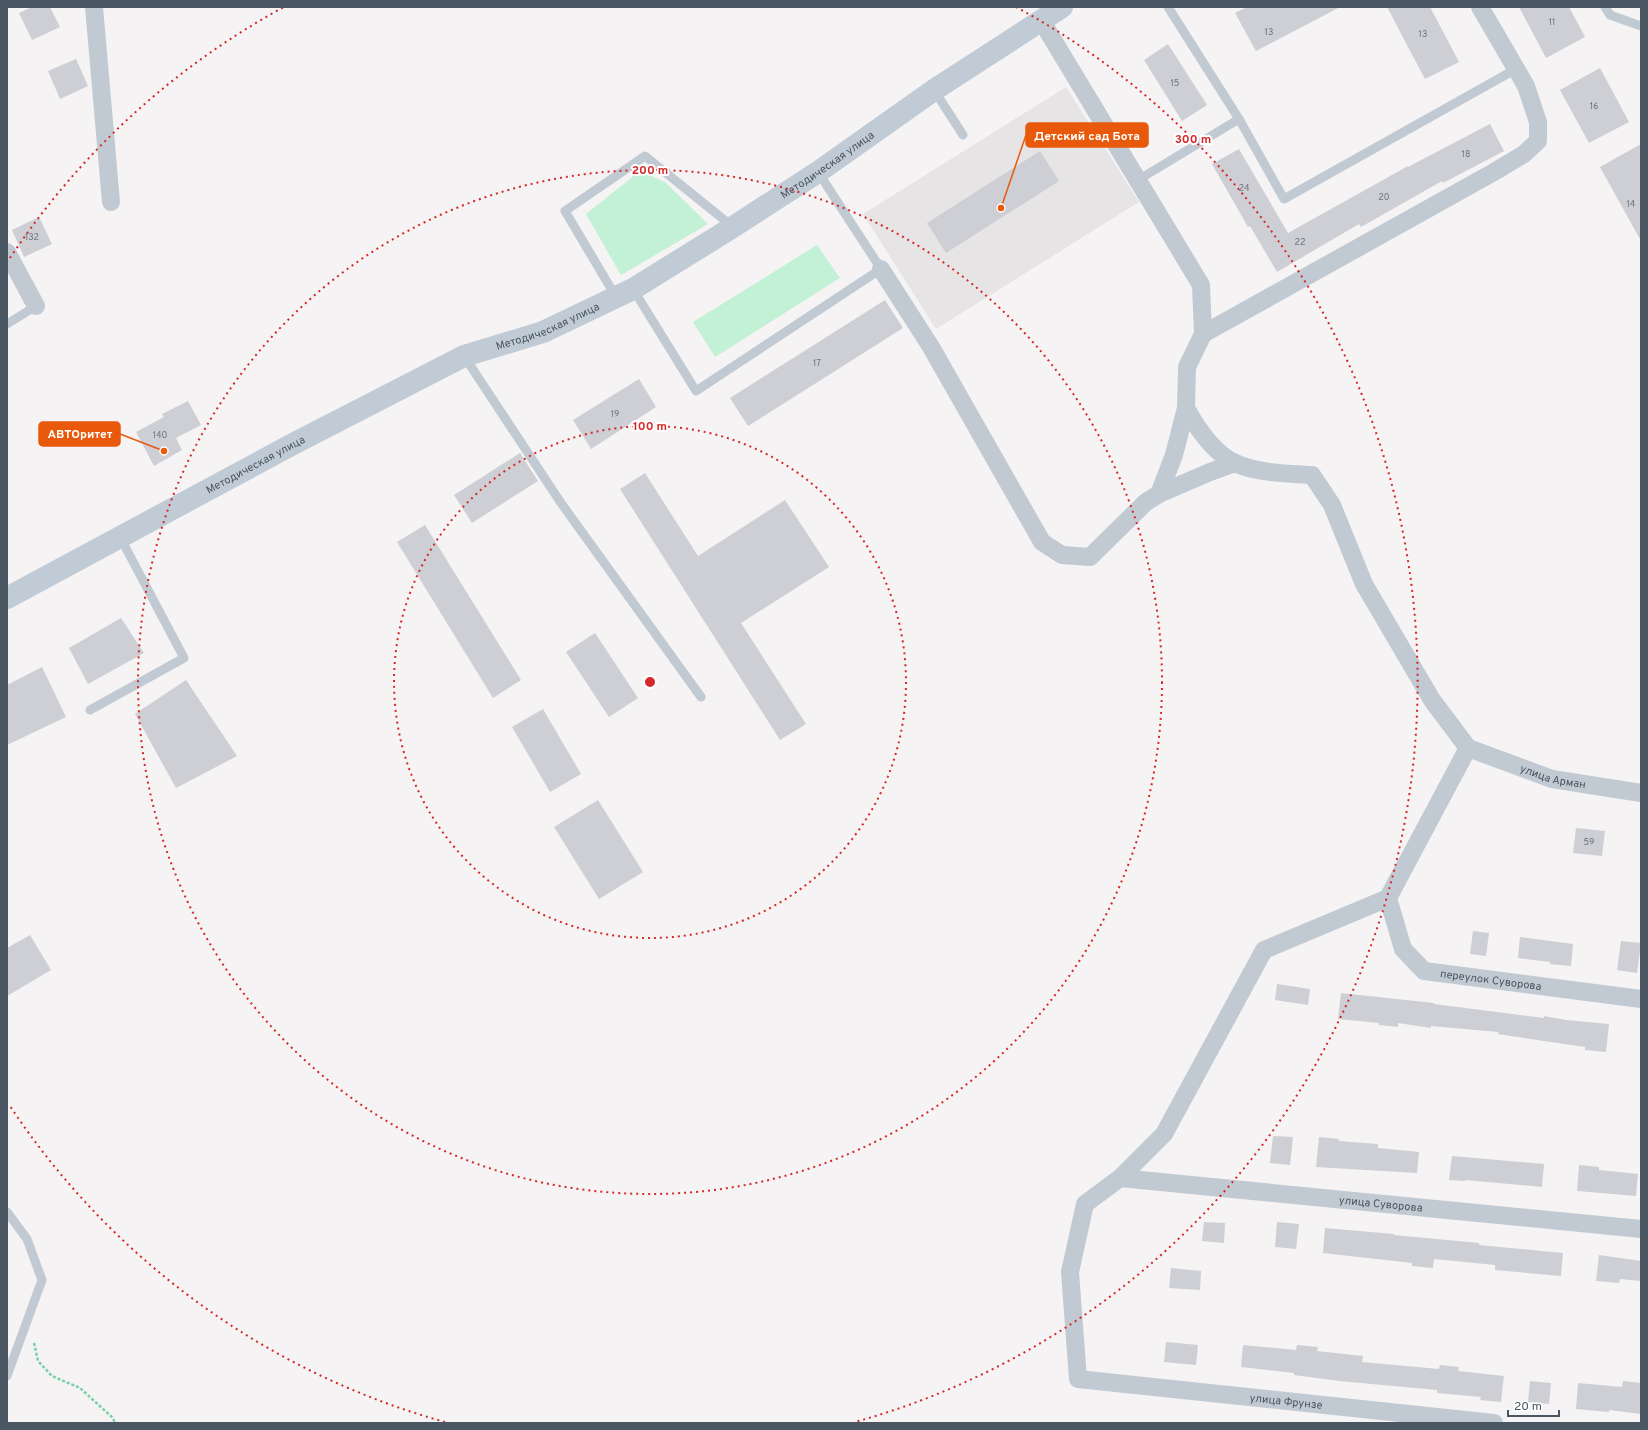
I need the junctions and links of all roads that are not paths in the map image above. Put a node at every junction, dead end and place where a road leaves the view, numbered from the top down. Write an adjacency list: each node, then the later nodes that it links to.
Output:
1 (94, 7): 14 (street)
2 (1062, 7): 6 (main road, Методическая улица)
3 (1168, 7): 10 (lane)
4 (1480, 7): 8 (street)
5 (1605, 7): 7 (lane)
6 (1041, 20): 9 (main road, Методическая улица); 13 (street)
7 (1641, 26)
8 (1516, 69): 10 (lane); 21 (street)
9 (934, 90): 11 (lane); 12 (main road, Методическая улица)
10 (1239, 119): 13 (lane)
11 (963, 135)
12 (818, 172): 15 (main road, Методическая улица); 17 (lane)
13 (1138, 180): 21 (street)
14 (111, 202)
15 (733, 227): 18 (main road, Методическая улица); 18 (lane)
16 (7, 252): 19 (street)
17 (881, 269): 18 (lane); 25 (street)
18 (624, 293): 22 (main road, Методическая улица)
19 (36, 306): 20 (lane)
20 (7, 324)
21 (1203, 334): 23 (street)
22 (464, 356): 26 (main road, Методическая улица); 28 (lane)
23 (1186, 408): 24 (street); 25 (street)
24 (1235, 463): 25 (street); 30 (street)
25 (1159, 494)
26 (120, 537): 27 (main road, Методическая улица); 29 (lane)
27 (7, 598)
28 (701, 697)
29 (90, 710)
30 (1468, 748): 31 (street, улица Арман); 32 (street)
31 (1641, 793)
32 (1388, 898): 33 (street, переулок Суворова); 34 (street)
33 (1641, 999)
34 (1120, 1178): 36 (street, улица Суворова); 38 (street, улица Фрунзе)
35 (7, 1212): 37 (lane)
36 (1641, 1228)
37 (7, 1376)
38 (1494, 1423)

